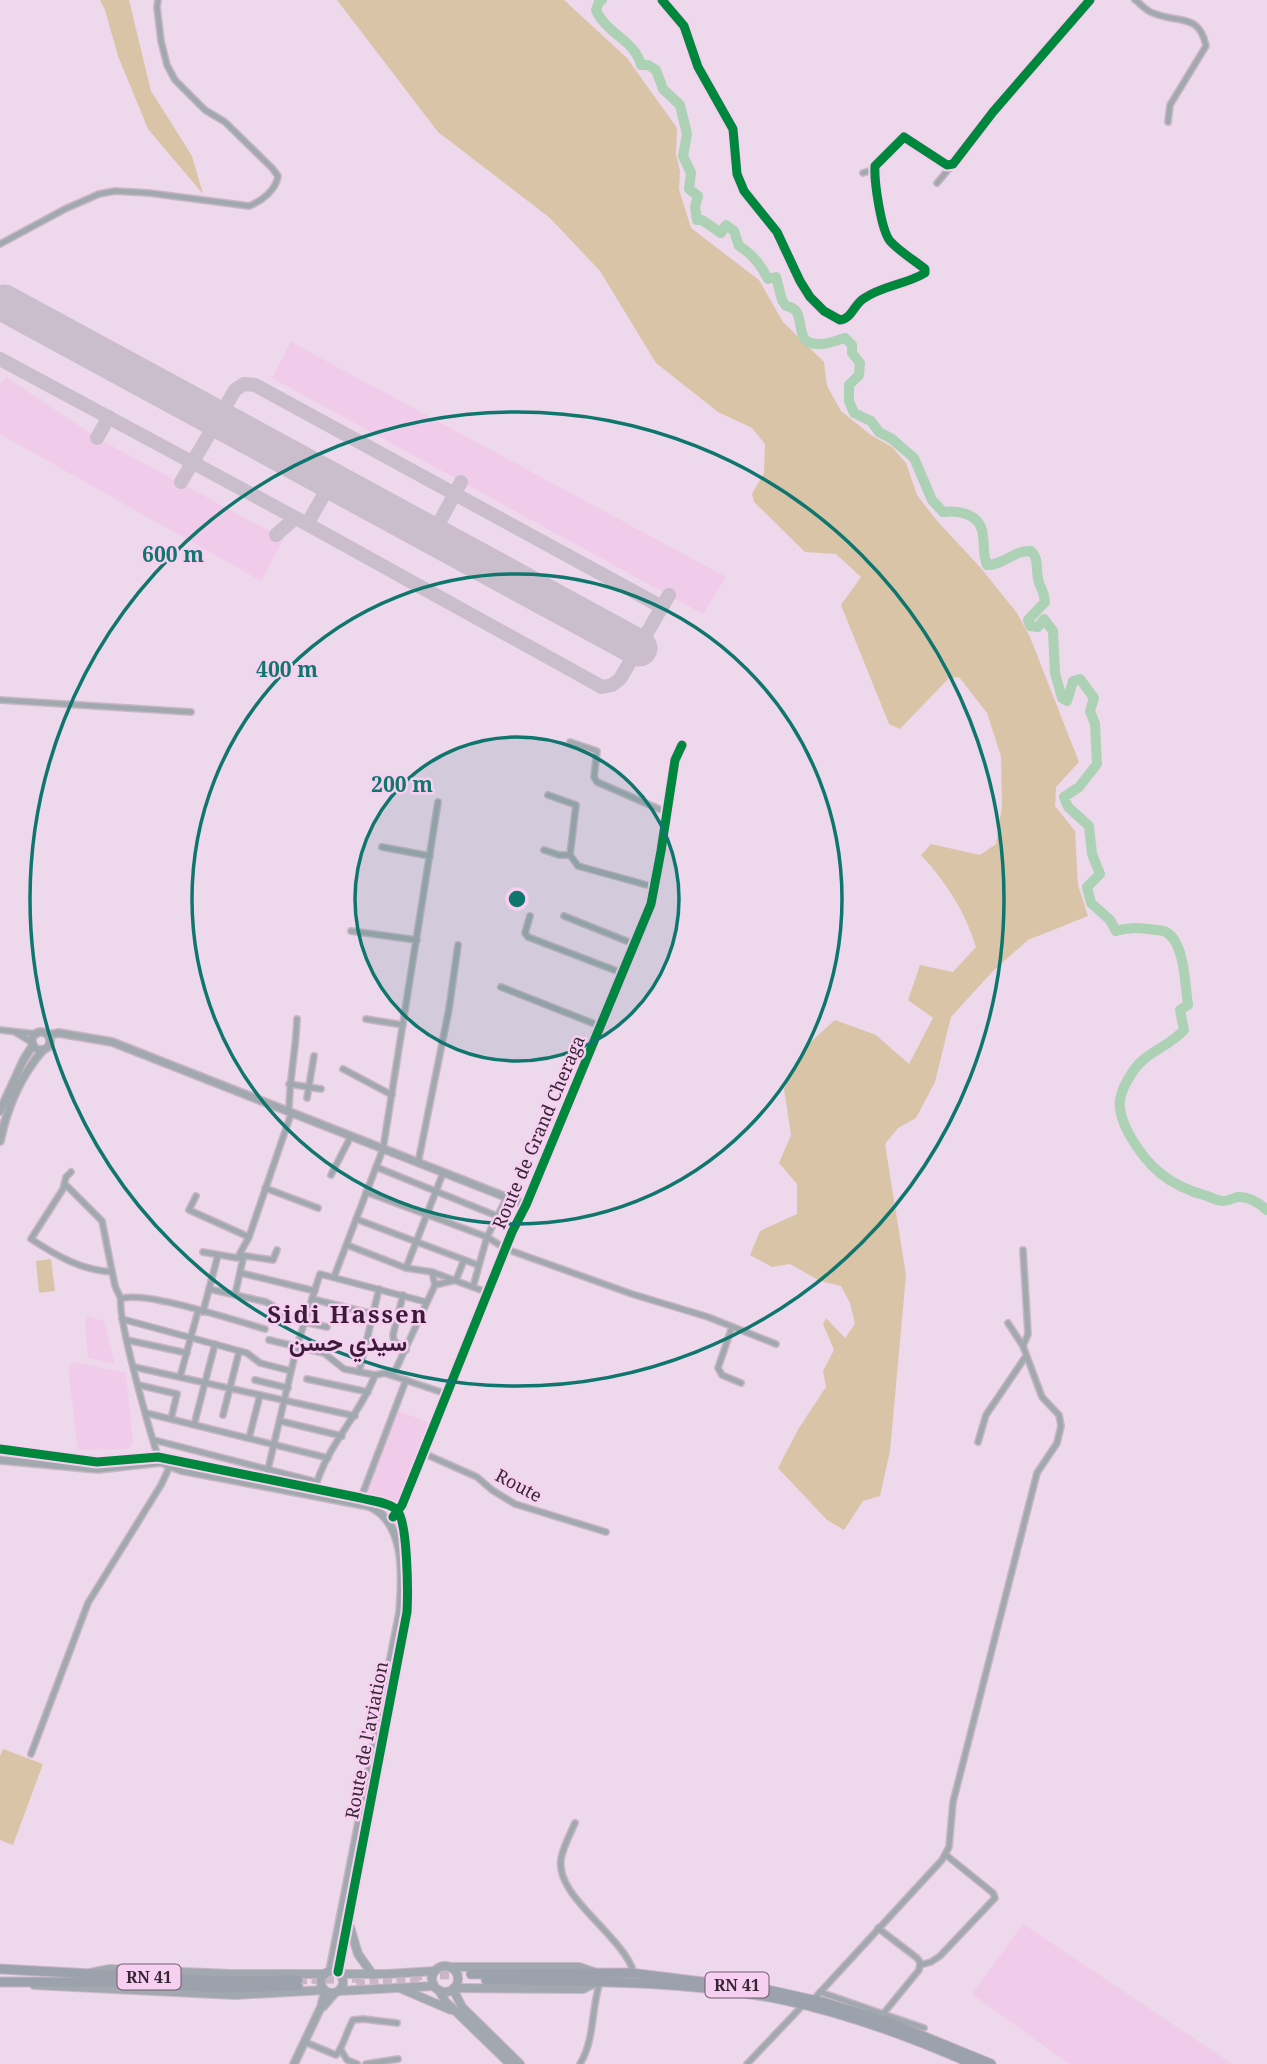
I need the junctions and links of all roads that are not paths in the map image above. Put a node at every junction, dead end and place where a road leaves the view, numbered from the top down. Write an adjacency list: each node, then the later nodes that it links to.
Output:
1 (158, 0): 10 (street)
2 (662, 0): 7 (street)
3 (1090, 0): 6 (street)
4 (1135, 0): 5 (street)
5 (1168, 122)
6 (953, 164): 7 (street); 9 (street)
7 (875, 169): 8 (street)
8 (863, 173)
9 (937, 183)
10 (0, 244)
11 (0, 700): 12 (street)
12 (191, 712)
13 (570, 742): 17 (street)
14 (682, 744): 17 (street, Route de Grand Cheraga)
15 (548, 795): 20 (street)
16 (438, 802): 21 (street)
17 (666, 812): 22 (street, Route de Grand Cheraga)
18 (382, 847): 21 (street)
19 (544, 850): 20 (street)
20 (570, 855): 22 (street)
21 (430, 856): 26 (street)
22 (654, 887): 27 (street, Route de Grand Cheraga)
23 (530, 916): 29 (street)
24 (564, 916): 27 (street)
25 (351, 931): 26 (street)
26 (417, 940): 33 (street)
27 (634, 944): 29 (street, Route de Grand Cheraga)
28 (458, 945): 54 (street)
29 (622, 973): 34 (street, Route de Grand Cheraga)
30 (500, 988): 34 (street)
31 (297, 1019): 44 (street)
32 (366, 1019): 33 (street)
33 (403, 1024): 47 (street)
34 (600, 1026): 65 (street, Route de Grand Cheraga)
35 (0, 1030): 36 (street)
36 (13, 1030): 37 (street); 40 (street)
37 (37, 1034): 38 (street); 40 (street)
38 (48, 1035): 39 (street); 41 (street)
39 (72, 1035): 41 (street); 50 (street)
40 (33, 1044): 41 (street); 49 (street)
41 (46, 1047): 52 (street)
42 (314, 1056): 45 (street)
43 (343, 1069): 47 (street)
44 (289, 1084): 45 (street); 50 (street)
45 (308, 1087): 46 (street); 48 (street)
46 (321, 1089)
47 (391, 1095): 53 (street)
48 (307, 1098)
49 (0, 1111)
50 (290, 1113): 51 (street); 60 (street)
51 (351, 1136): 53 (street); 58 (street)
52 (0, 1141)
53 (383, 1149): 54 (street); 55 (street)
54 (418, 1163): 57 (street)
55 (376, 1167): 61 (street); 62 (street)
56 (71, 1172): 59 (street)
57 (443, 1173): 61 (street); 64 (street)
58 (331, 1175)
59 (64, 1183): 82 (street); 82 (street)
60 (265, 1188): 66 (street); 70 (street)
61 (436, 1191): 67 (street); 68 (street)
62 (366, 1192): 67 (street); 69 (street)
63 (196, 1196): 70 (street)
64 (507, 1197): 65 (street); 68 (street)
65 (527, 1205): 74 (street, Route de Grand Cheraga)
66 (318, 1208)
67 (428, 1215): 71 (street); 72 (street)
68 (496, 1216): 71 (street)
69 (356, 1219): 72 (street); 73 (street)
70 (249, 1237): 75 (street)
71 (487, 1237): 74 (street); 80 (street)
72 (416, 1242): 79 (street); 81 (street)
73 (347, 1245): 81 (street); 85 (street)
74 (506, 1249): 92 (street, Route de Grand Cheraga); 103 (street)
75 (277, 1250)
76 (1023, 1250): 112 (street)
77 (204, 1252): 78 (street)
78 (218, 1255): 84 (street); 89 (street)
79 (464, 1259): 80 (street); 86 (street)
80 (478, 1265): 88 (street)
81 (407, 1268): 83 (street)
82 (112, 1272): 95 (street)
83 (432, 1272): 86 (street); 87 (street)
84 (242, 1273): 91 (street); 93 (street)
85 (334, 1278): 90 (street); 91 (street)
86 (456, 1280): 87 (street); 88 (street)
87 (435, 1285): 97 (street)
88 (473, 1287): 92 (street)
89 (209, 1289): 93 (street); 98 (street)
90 (379, 1289): 94 (street); 99 (street)
91 (315, 1291): 96 (street)
92 (489, 1293): 132 (street, Route de Grand Cheraga)
93 (235, 1295): 101 (street)
94 (403, 1295): 97 (street); 113 (street)
95 (121, 1299): 98 (street); 100 (street)
96 (312, 1299): 99 (street); 101 (street)
97 (426, 1302): 113 (street)
98 (200, 1311): 105 (street); 106 (street)
99 (373, 1314): 119 (street)
100 (122, 1319): 106 (street); 107 (street)
101 (304, 1322): 104 (street); 111 (street)
102 (1008, 1323): 112 (street)
103 (732, 1326): 110 (street); 127 (street)
104 (327, 1327)
105 (265, 1329)
106 (191, 1337): 109 (street); 115 (street)
107 (127, 1340): 115 (street); 117 (street)
108 (269, 1340): 111 (street)
109 (215, 1344): 114 (street); 126 (street)
110 (776, 1344)
111 (297, 1346): 118 (street); 119 (street)
112 (1023, 1346): 116 (street)
113 (406, 1350): 120 (street)
114 (239, 1352): 118 (street); 129 (street)
115 (187, 1353): 122 (street)
116 (1026, 1356): 144 (street); 160 (street)
117 (134, 1367): 122 (street); 128 (street)
118 (292, 1371): 130 (street)
119 (359, 1372): 121 (street)
120 (386, 1373): 121 (street); 125 (street)
121 (375, 1376): 131 (street)
122 (180, 1377): 126 (street)
123 (307, 1379): 131 (street)
124 (255, 1380): 130 (street)
125 (406, 1380): 132 (street); 154 (street)
126 (205, 1382): 129 (street); 140 (street)
127 (741, 1383)
128 (139, 1385): 135 (street); 138 (street)
129 (229, 1388): 133 (street); 136 (street)
130 (288, 1388): 134 (street)
131 (368, 1392): 137 (street)
132 (447, 1394): 147 (street, Route de Grand Cheraga)
133 (260, 1395): 134 (street); 142 (street)
134 (285, 1400): 137 (street); 139 (street)
135 (146, 1413): 138 (street); 143 (street)
136 (223, 1415)
137 (355, 1416): 141 (street)
138 (171, 1419): 140 (street)
139 (280, 1421): 141 (street); 145 (street)
140 (194, 1425): 142 (street)
141 (342, 1436): 148 (street)
142 (249, 1438): 145 (street)
143 (154, 1440): 150 (street); 152 (street)
144 (978, 1442)
145 (274, 1445): 148 (street); 152 (street)
146 (0, 1450): 149 (street); 150 (street)
147 (423, 1453): 155 (street, Route de Grand Cheraga); 157 (street, Route)
148 (328, 1458): 153 (street)
149 (0, 1459): 150 (street)
150 (160, 1460): 151 (street); 152 (street)
151 (170, 1466): 152 (street); 158 (street)
152 (266, 1479): 153 (street); 156 (street)
153 (316, 1486): 154 (street)
154 (361, 1498): 155 (street)
155 (398, 1512): 156 (street, Route de Grand Cheraga); 161 (street, Route de l'aviation)
156 (390, 1520): 167 (street)
157 (606, 1532)
158 (31, 1754)
159 (575, 1823): 168 (street)
160 (946, 1855): 162 (street); 163 (street)
161 (347, 1917): 167 (street, Route de l'aviation); 170 (main road)
162 (878, 1928): 163 (street); 180 (street)
163 (920, 1965): 183 (street)
164 (451, 1967): 166 (main road); 171 (main road); 177 (main road)
165 (0, 1969): 169 (highway, RN 41)
166 (435, 1971): 170 (main road); 176 (main road)
167 (333, 1973): 169 (main road); 170 (main road); 178 (main road); 179 (main road)
168 (634, 1973): 171 (highway, RN 41); 181 (highway, RN 41)
169 (88, 1974): 172 (highway, RN 41)
170 (373, 1975)
171 (598, 1979): 173 (highway, RN 41); 181 (highway, RN 41); 195 (street)
172 (25, 1981): 174 (highway, RN 41); 178 (main road)
173 (471, 1981): 177 (main road); 182 (main road)
174 (0, 1982)
175 (396, 1986): 176 (main road); 179 (main road); 182 (main road)
176 (437, 1988): 177 (main road); 182 (main road)
177 (454, 1988): 182 (main road)
178 (325, 1991): 179 (main road); 184 (street)
179 (337, 1992): 184 (street)
180 (820, 1992): 181 (street); 183 (street)
181 (808, 2002): 196 (street); 197 (highway, RN 41); 198 (highway, RN 41)
182 (460, 2010): 193 (main road); 194 (main road)
183 (883, 2014): 186 (street)
184 (317, 2016): 187 (street)
185 (397, 2023): 188 (street)
186 (925, 2028)
187 (305, 2042): 188 (street); 190 (street)
188 (341, 2050): 191 (street)
189 (398, 2059): 192 (street)
190 (294, 2064)
191 (357, 2064)
192 (366, 2064)
193 (510, 2064)
194 (520, 2064)
195 (580, 2064)
196 (747, 2064)
197 (972, 2064)
198 (990, 2064)

